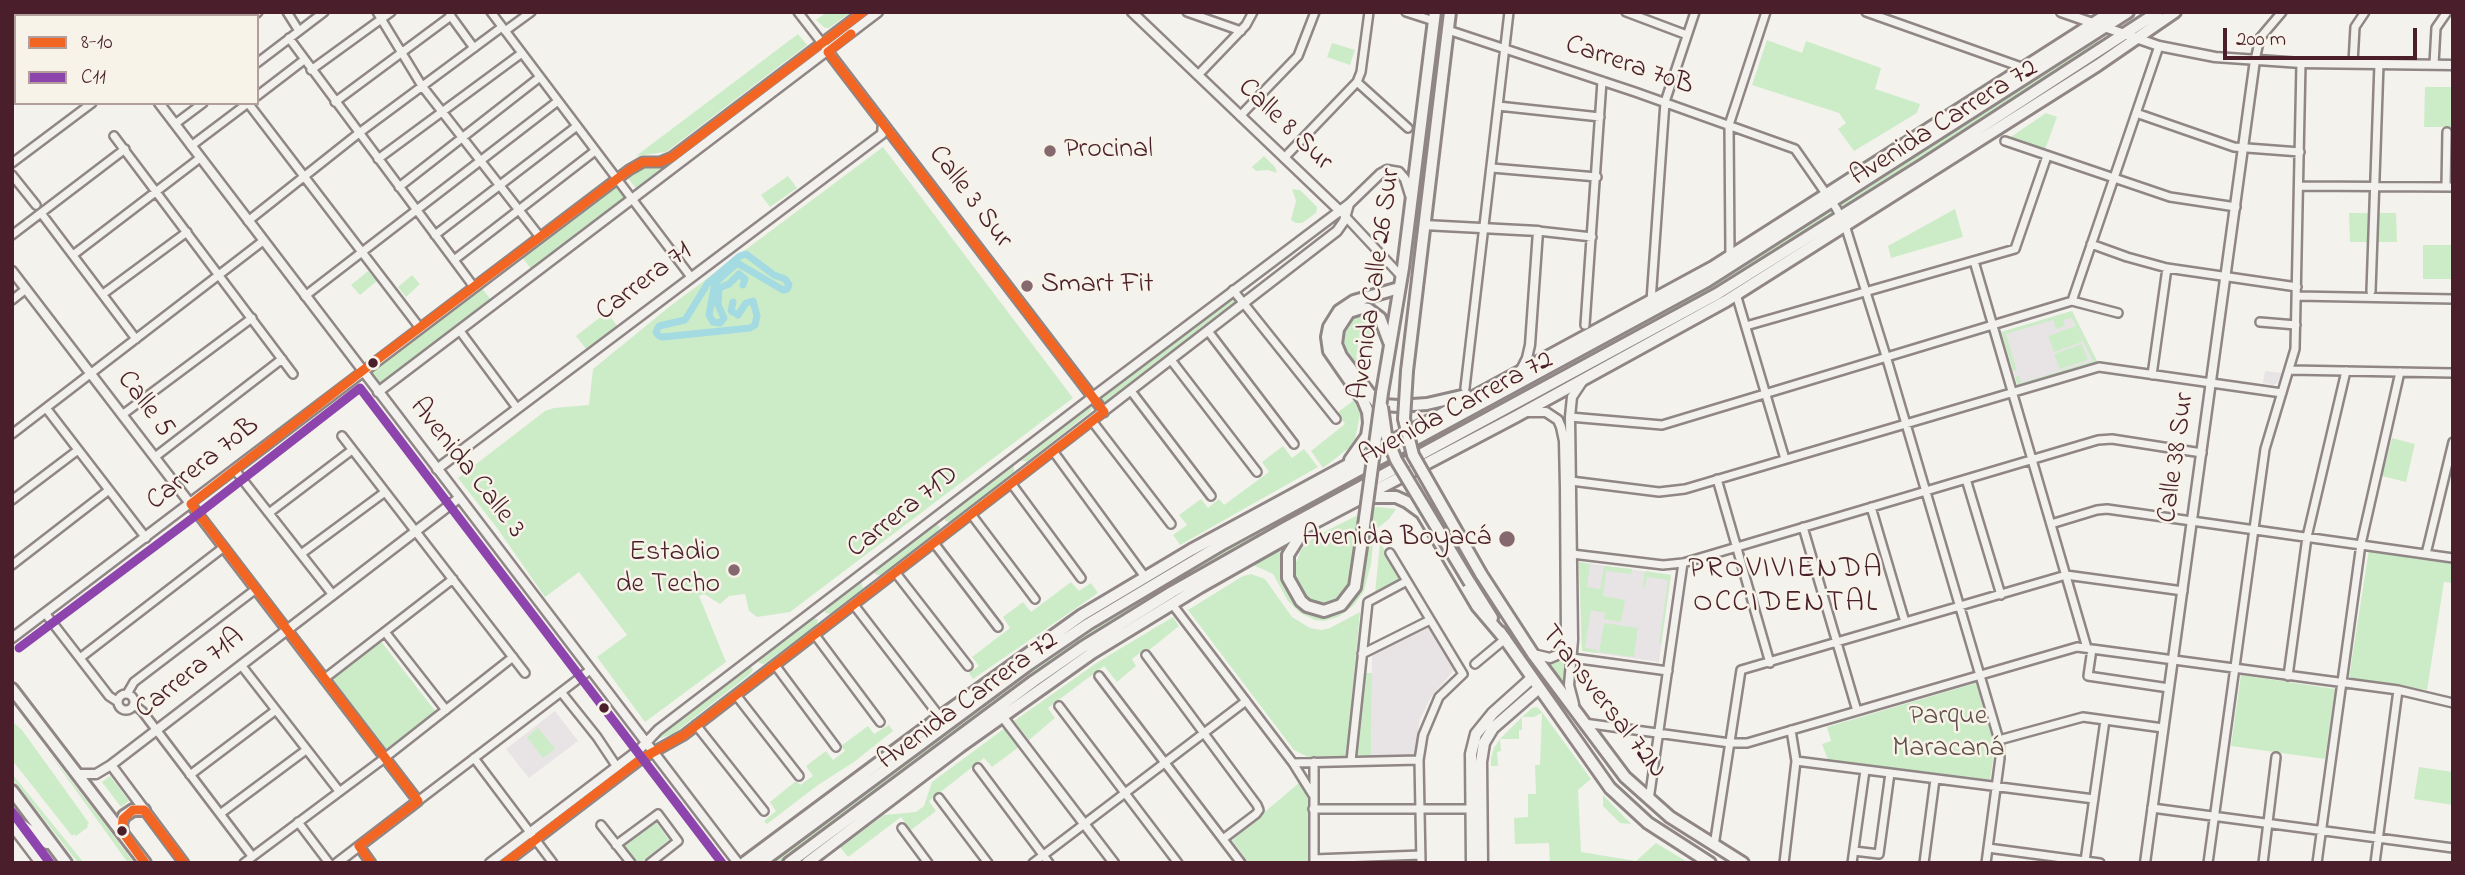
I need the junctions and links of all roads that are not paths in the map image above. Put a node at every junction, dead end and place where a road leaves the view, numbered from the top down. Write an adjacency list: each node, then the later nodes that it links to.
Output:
1 (288, 12): 36 (street)
2 (324, 12): 36 (street)
3 (391, 12): 31 (street)
4 (491, 12): 34 (street)
5 (531, 12): 34 (street)
6 (797, 12): 42 (street, Calle 3 Sur)
7 (863, 12): 42 (street, Carrera 70B)
8 (878, 12): 47 (street)
9 (1132, 12): 59 (street, Calle 8 Sur)
10 (1187, 12): 37 (street)
11 (1253, 12): 37 (street)
12 (1315, 12): 76 (street)
13 (1368, 12): 62 (street)
14 (1406, 12): 32 (street)
15 (1450, 12): 35 (main road, Avenida Calle 26 Sur)
16 (1509, 12): 45 (street)
17 (1626, 12): 39 (street)
18 (1695, 12): 39 (street)
19 (1766, 12): 80 (street)
20 (1866, 12): 30 (street)
21 (2061, 12): 33 (street)
22 (2111, 12): 33 (main road, Avenida Carrera 72)
23 (2128, 12): 33 (main road, Avenida Carrera 72)
24 (2158, 12): 38 (main road, Avenida Carrera 72)
25 (2175, 12): 41 (main road, Avenida Carrera 72)
26 (2283, 12): 50 (street)
27 (2365, 12): 53 (street)
28 (2447, 12): 55 (street)
29 (449, 14): 44 (street); 46 (street)
30 (1883, 15): 57 (street)
31 (379, 16): 46 (street); 58 (street)
32 (1435, 17): 119 (main road, Avenida Calle 26 Sur)
33 (2100, 26): 38 (street); 57 (main road, Avenida Carrera 72); 101 (main road, Avenida Carrera 72)
34 (504, 29): 44 (street); 48 (street)
35 (1448, 30): 45 (street, Carrera 70B); 128 (main road, Avenida Calle 26 Sur)
36 (299, 31): 40 (street)
37 (1241, 31): 59 (street)
38 (2126, 34): 41 (street); 104 (main road, Avenida Carrera 72)
39 (1687, 35): 67 (street)
40 (289, 38): 49 (street); 51 (street)
41 (2137, 38): 43 (street); 99 (main road, Avenida Carrera 72)
42 (822, 43): 47 (street, Calle 3 Sur); 109 (street, Carrera 70B)
43 (2159, 46): 50 (street); 75 (street)
44 (474, 48): 63 (street)
45 (1505, 48): 61 (street, Carrera 70B); 73 (street)
46 (402, 52): 63 (street); 66 (street)
47 (828, 52): 79 (street, Calle 3 Sur); 118 (street)
48 (522, 53): 60 (street); 74 (street)
49 (304, 60): 58 (street); 64 (street)
50 (2255, 60): 52 (street); 92 (street, Calle 38 Sur)
51 (259, 61)
52 (2301, 63): 53 (street); 94 (street)
53 (2353, 63): 54 (street)
54 (2379, 64): 55 (street); 113 (street)
55 (2434, 64): 56 (street)
56 (2453, 65)
57 (2024, 68): 103 (main road, Avenida Carrera 72)
58 (311, 70): 66 (street)
59 (1198, 75): 76 (street, Calle 8 Sur)
60 (540, 77): 65 (street); 88 (street)
61 (1602, 81): 67 (street, Carrera 70B); 77 (street)
62 (1357, 82): 82 (street); 97 (street)
63 (422, 86): 74 (street); 84 (street)
64 (259, 94)
65 (558, 101): 81 (street); 100 (street)
66 (335, 102): 84 (street)
67 (1665, 103): 80 (street, Carrera 70B); 163 (street)
68 (89, 105): 102 (street)
69 (161, 105): 78 (street, Avenida Calle 3)
70 (200, 105): 78 (street)
71 (245, 105): 90 (street)
72 (250, 105): 107 (street)
73 (1499, 106): 77 (street); 105 (street)
74 (443, 111): 88 (street); 98 (street)
75 (2136, 113): 92 (street); 110 (street)
76 (1240, 116): 97 (street, Calle 8 Sur)
77 (1600, 117): 108 (street)
78 (175, 124): 90 (street, Avenida Calle 3)
79 (883, 124): 85 (street); 87 (street, Calle 3 Sur)
80 (1728, 125): 117 (street, Carrera 70B); 140 (street)
81 (577, 126): 93 (street); 111 (street)
82 (1408, 128)
83 (2447, 132): 115 (street)
84 (359, 133): 98 (street); 107 (street)
85 (882, 134): 87 (street); 148 (street, Carrera 71)
86 (114, 136): 91 (street)
87 (893, 136): 206 (street, Calle 3 Sur)
88 (463, 137): 100 (street); 114 (street)
89 (2005, 141): 95 (street)
90 (191, 146): 96 (street, Avenida Calle 3)
91 (125, 149): 116 (street); 124 (street)
92 (2244, 149): 94 (street); 121 (street, Calle 38 Sur)
93 (595, 150): 109 (street); 123 (street)
94 (2300, 152): 112 (street)
95 (2047, 156): 110 (street); 142 (street)
96 (200, 158): 116 (street); 127 (street, Avenida Calle 3)
97 (1284, 158): 125 (street, Calle 8 Sur)
98 (378, 159): 114 (street)
99 (1951, 159): 104 (main road); 126 (main road, Avenida Carrera 72)
100 (481, 160): 111 (street); 122 (street)
101 (1899, 160): 103 (main road); 117 (main road, Avenida Carrera 72)
102 (12, 163)
103 (1875, 163): 117 (main road, Avenida Carrera 72)
104 (1923, 165): 126 (main road, Avenida Carrera 72)
105 (1492, 168): 108 (street); 129 (street)
106 (12, 175): 120 (street)
107 (304, 176): 127 (street); 138 (street)
108 (1597, 177): 135 (street)
109 (617, 179): 118 (street); 134 (street, Carrera 70B)
110 (2113, 179): 121 (street); 137 (street)
111 (500, 186): 123 (street); 133 (street)
112 (2299, 186): 113 (street); 155 (street)
113 (2375, 186): 115 (street); 154 (street)
114 (399, 187): 122 (street)
115 (2449, 187)
116 (156, 191): 131 (street); 139 (street)
117 (1829, 198): 126 (street); 140 (main road, Avenida Carrera 72); 160 (main road, Avenida Carrera 72)
118 (633, 200): 148 (street); 175 (street)
119 (1411, 202): 125 (street, Carrera 71D); 147 (main road, Avenida Calle 26 Sur)
120 (36, 205)
121 (2236, 207): 149 (street, Calle 38 Sur)
122 (416, 210): 133 (street); 138 (street)
123 (519, 210): 134 (street); 141 (street)
124 (41, 213): 132 (street); 139 (street)
125 (1342, 213): 147 (street, Calle 8 Sur); 153 (street, Carrera 71D); 165 (street, Carrera 71D)
126 (1843, 220): 156 (street); 158 (main road, Avenida Carrera 72); 166 (main road, Avenida Carrera 72)
127 (248, 221): 136 (street, Avenida Calle 3)
128 (1424, 225): 129 (street); 275 (main road, Avenida Calle 26 Sur, bridge)
129 (1484, 227): 130 (street); 198 (street)
130 (1538, 231): 135 (street); 190 (street)
131 (187, 232): 146 (street); 157 (street)
132 (12, 235)
133 (435, 236): 141 (street)
134 (540, 237): 150 (street, Carrera 70B)
135 (1592, 237): 171 (street)
136 (263, 241): 146 (street); 159 (street, Avenida Calle 3)
137 (2091, 244): 143 (street); 164 (street)
138 (362, 252): 159 (street); 174 (street)
139 (73, 255): 157 (street)
140 (1730, 256): 144 (main road, Avenida Carrera 72)
141 (454, 260): 150 (street)
142 (1974, 261): 156 (street); 170 (street)
143 (2167, 268): 149 (street); 195 (street)
144 (1706, 270): 160 (main road); 163 (main road, Avenida Carrera 72)
145 (12, 271): 152 (street, Calle 5)
146 (219, 275): 168 (street); 179 (street)
147 (1401, 275): 151 (main road, Avenida Calle 26 Sur)
148 (691, 277): 208 (street, Carrera 71)
149 (2226, 277): 155 (street); 197 (street, Calle 38 Sur)
150 (474, 287): 174 (street, Carrera 70B)
151 (1399, 288): 181 (main road, Avenida Calle 26 Sur); 228 (main road)
152 (26, 289): 162 (street); 194 (street, Calle 5)
153 (1234, 290): 165 (street); 206 (street, Carrera 71D)
154 (2371, 290)
155 (2297, 292): 161 (street); 172 (street)
156 (1866, 293): 173 (street); 183 (street)
157 (103, 294): 179 (street)
158 (1736, 294): 173 (street); 178 (main road, Avenida Carrera 72)
159 (305, 296): 188 (street, Avenida Calle 3)
160 (1678, 298): 177 (main road, Avenida Carrera 72)
161 (2453, 299)
162 (12, 300)
163 (1651, 301): 180 (main road, Avenida Carrera 72)
164 (2072, 301): 167 (street); 170 (street)
165 (1244, 303): 176 (street, Carrera 71D); 213 (street)
166 (1690, 311): 178 (main road); 182 (main road, Avenida Carrera 72)
167 (2118, 313)
168 (252, 318): 184 (street); 211 (street)
169 (2260, 322): 172 (street)
170 (1992, 324): 183 (street); 203 (street)
171 (1585, 325)
172 (2296, 325): 187 (street)
173 (1745, 326): 205 (street)
174 (420, 328): 188 (street, Carrera 70B)
175 (460, 331): 201 (street); 208 (street)
176 (1208, 331): 185 (street, Carrera 71D); 219 (street)
177 (1610, 335): 180 (main road); 316 (main road, Avenida Carrera 72)
178 (1662, 336): 186 (main road, Avenida Carrera 72)
179 (136, 339): 194 (street)
180 (1578, 340): 190 (main road, Avenida Carrera 72)
181 (1389, 342): 200 (main road); 202 (main road, Avenida Calle 26 Sur)
182 (1624, 346): 186 (main road); 272 (main road, Avenida Carrera 72)
183 (1886, 356): 205 (street); 215 (street)
184 (282, 359): 192 (street); 224 (street)
185 (1171, 360): 199 (street, Carrera 71D); 231 (street)
186 (1609, 365): 196 (main road, Avenida Carrera 72)
187 (2290, 370): 189 (street); 204 (street)
188 (362, 371): 201 (street, Avenida Calle 3); 230 (street, Carrera 70B)
189 (2346, 371): 191 (street); 259 (street)
190 (1520, 372): 200 (main road, Avenida Carrera 72)
191 (2400, 372): 193 (street); 262 (street)
192 (293, 373)
193 (2453, 373)
194 (91, 374): 207 (street); 211 (street, Calle 5)
195 (2152, 375): 197 (street); 203 (street)
196 (1587, 377): 210 (main road, Avenida Carrera 72); 212 (street)
197 (2211, 383): 204 (street); 223 (street, Calle 38 Sur)
198 (1465, 388)
199 (1131, 391): 209 (street, Carrera 71D); 242 (street)
200 (1482, 391): 228 (main road, Avenida Carrera 72)
201 (378, 392): 229 (street, Avenida Calle 3)
202 (1382, 393): 254 (main road, bridge); 281 (main road, Avenida Calle 26 Sur, bridge)
203 (2012, 393): 215 (street); 227 (street)
204 (2282, 393): 256 (street)
205 (1766, 394): 212 (street); 226 (street)
206 (1092, 397): 209 (street, Calle 3 Sur); 225 (street, Carrera 71D)
207 (46, 408): 216 (street); 220 (street)
208 (517, 408): 229 (street, Carrera 71)
209 (1104, 412): 214 (street, Carrera 71D)
210 (1521, 413): 238 (street); 245 (main road, Avenida Carrera 72)
211 (122, 415): 224 (street, Calle 5)
212 (1570, 416): 238 (street)
213 (1336, 419)
214 (1092, 421): 222 (street, Carrera 71D); 252 (street)
215 (1906, 423): 226 (street); 240 (street)
216 (12, 434)
217 (342, 436): 221 (street)
218 (2453, 442): 235 (street)
219 (1294, 444)
220 (78, 450): 239 (street); 244 (street)
221 (352, 450): 241 (street); 248 (street)
222 (1054, 451): 232 (street, Carrera 71D); 277 (street)
223 (2202, 453): 227 (street); 251 (street, Calle 38 Sur)
224 (155, 457): 246 (street, Calle 5)
225 (1013, 458): 232 (street); 250 (street, Carrera 71D)
226 (1785, 459): 234 (street)
227 (2032, 460): 233 (street); 253 (street)
228 (1342, 468): 277 (main road, Avenida Carrera 72)
229 (437, 469): 243 (street, Avenida Calle 3)
230 (235, 470): 246 (street, Carrera 70B); 248 (street)
231 (1257, 472)
232 (1025, 473): 236 (street, Carrera 71D)
233 (1966, 479): 240 (street); 287 (street)
234 (1717, 480): 238 (street); 264 (street)
235 (2443, 482): 237 (street); 268 (street)
236 (1011, 483): 249 (street, Carrera 71D); 278 (street)
237 (2453, 483)
238 (1569, 485): 267 (street); 308 (street)
239 (109, 490): 260 (street); 271 (street)
240 (1926, 491): 247 (street); 291 (street)
241 (385, 492): 257 (street); 266 (street)
242 (1211, 496)
243 (459, 498): 257 (street, Carrera 71A); 323 (street, Avenida Calle 3)
244 (12, 500)
245 (1358, 501): 254 (main road, Avenida Carrera 72); 302 (main road)
246 (191, 504): 260 (street, Carrera 70B); 263 (street, Calle 5)
247 (1871, 507): 255 (street); 295 (street)
248 (269, 513): 266 (street)
249 (971, 514): 258 (street, Carrera 71D); 288 (street)
250 (937, 516): 258 (street); 274 (street, Carrera 71D)
251 (2192, 522): 253 (street); 256 (street); 285 (street, Calle 38 Sur)
252 (1171, 524)
253 (2051, 524): 276 (street)
254 (1306, 527): 282 (main road, Avenida Carrera 72)
255 (1803, 527): 264 (street); 304 (street)
256 (2254, 530): 259 (street); 322 (street)
257 (416, 531): 279 (street); 286 (street, Carrera 71A)
258 (949, 531): 261 (street, Carrera 71D)
259 (2307, 537): 262 (street); 329 (street)
260 (146, 538): 293 (street, Carrera 70B)
261 (934, 543): 273 (street, Carrera 71D); 297 (street)
262 (2361, 544): 268 (street); 332 (street)
263 (224, 547): 284 (street, Calle 5); 310 (street)
264 (1737, 547): 270 (street); 315 (street)
265 (1390, 553): 280 (street)
266 (301, 554): 286 (street)
267 (1572, 554): 270 (street); 312 (street)
268 (2426, 554): 269 (street)
269 (2453, 558)
270 (1683, 563): 324 (street)
271 (12, 565)
272 (1219, 566): 282 (main road); 317 (main road, Avenida Carrera 72)
273 (895, 572): 283 (street, Carrera 71D); 321 (street)
274 (863, 573): 283 (street); 292 (street, Carrera 71D)
275 (1481, 574): 308 (main road, Transversal 72N)
276 (2066, 575): 285 (street); 287 (street); 305 (street)
277 (1145, 577): 303 (main road, Avenida Carrera 72)
278 (1081, 578)
279 (453, 579): 299 (street); 311 (street)
280 (1407, 581): 294 (street); 307 (street)
281 (1470, 583): 302 (main road, Transversal 72N)
282 (1200, 587): 290 (main road, Avenida Carrera 72)
283 (875, 588): 289 (street, Carrera 71D)
284 (256, 589): 298 (street, Calle 5); 337 (street)
285 (2183, 590): 314 (street, Calle 38 Sur)
286 (333, 595): 298 (street, Carrera 71A)
287 (2001, 595): 291 (street)
288 (1035, 599)
289 (854, 604): 296 (street, Carrera 71D); 348 (street)
290 (1172, 604): 306 (main road, Avenida Carrera 72); 339 (street)
291 (1959, 607): 295 (street); 327 (street)
292 (816, 609): 296 (street); 313 (street, Carrera 71D)
293 (45, 613): 301 (street, Carrera 70B); 310 (street)
294 (1430, 620): 307 (street); 368 (street)
295 (1905, 622): 304 (street)
296 (828, 625): 300 (street, Carrera 71D)
297 (998, 626)
298 (287, 630): 319 (street, Carrera 71A); 330 (street, Calle 5)
299 (385, 632): 330 (street); 345 (street)
300 (815, 635): 320 (street, Carrera 71D); 351 (street)
301 (12, 638)
302 (1505, 639): 318 (street); 331 (main road, Transversal 72N)
303 (1042, 643): 316 (main road); 348 (main road, Avenida Carrera 72)
304 (1837, 643): 315 (street); 346 (street)
305 (2089, 648): 314 (street); 327 (street); 333 (street)
306 (1092, 653): 317 (main road); 347 (main road, Avenida Carrera 72)
307 (1362, 653): 369 (street)
308 (1533, 653): 349 (main road, Transversal 72N)
309 (1146, 655): 356 (street)
310 (80, 657): 340 (street)
311 (513, 657): 325 (street); 345 (street)
312 (1572, 658): 324 (street); 349 (street)
313 (751, 659): 326 (street); 359 (street, Carrera 71D)
314 (2173, 661): 322 (street); 333 (street, Calle 38 Sur)
315 (1770, 663): 360 (street)
316 (1029, 664): 384 (main road, Avenida Carrera 72)
317 (1057, 664): 443 (main road, Avenida Carrera 72)
318 (1475, 664)
319 (241, 665): 344 (street); 354 (street, Carrera 71A)
320 (775, 665): 326 (street, Carrera 71D); 361 (street)
321 (968, 666)
322 (2234, 669): 329 (street); 401 (street)
323 (590, 670): 336 (street); 359 (street, Avenida Calle 3)
324 (1668, 671): 357 (street)
325 (526, 673)
326 (763, 674): 338 (street, Carrera 71D)
327 (1980, 675): 346 (street); 358 (street)
328 (1099, 676): 371 (street)
329 (2288, 676): 332 (street)
330 (324, 679): 366 (street, Calle 5)
331 (1535, 683): 364 (main road); 454 (main road, Transversal 72N)
332 (2342, 683): 335 (street); 410 (street)
333 (2169, 688): 353 (street, Calle 38 Sur)
334 (12, 689): 379 (main road)
335 (2398, 690): 341 (street); 412 (street)
336 (561, 692): 367 (street); 375 (street)
337 (127, 694): 340 (street); 342 (street)
338 (736, 695): 352 (street, Carrera 71D); 381 (street)
339 (1246, 701): 356 (street); 373 (street)
340 (118, 702): 342 (street)
341 (2453, 703)
342 (134, 705): 354 (street)
343 (1059, 706): 387 (street)
344 (276, 710): 362 (street); 380 (street)
345 (446, 710): 366 (street)
346 (1857, 711): 355 (street)
347 (1002, 716): 405 (street); 444 (main road, Avenida Carrera 72)
348 (940, 717): 389 (main road, Avenida Carrera 72)
349 (1581, 719): 357 (street); 393 (main road, Transversal 72N)
350 (2105, 720): 353 (street); 358 (street); 391 (street)
351 (880, 722)
352 (696, 725): 363 (street, Carrera 71D); 399 (street)
353 (2163, 728): 395 (street, Calle 38 Sur)
354 (156, 730): 374 (street, Carrera 71A); 380 (street)
355 (1791, 730): 360 (street); 370 (street)
356 (1203, 733): 371 (street); 413 (street)
357 (1659, 733): 360 (street); 393 (street)
358 (1998, 740): 383 (street)
359 (646, 743): 363 (street, Avenida Calle 3); 375 (street, Carrera 71D)
360 (1730, 743): 416 (street)
361 (836, 747)
362 (306, 750): 386 (street); 400 (street)
363 (654, 752): 411 (street, Carrera 71D); 440 (street, Avenida Calle 3)
364 (1477, 754): 397 (main road); 453 (main road)
365 (2276, 757): 404 (street)
366 (385, 758): 386 (street); 392 (street, Calle 5)
367 (474, 758): 392 (street); 411 (street)
368 (1419, 760): 369 (street); 394 (street)
369 (1351, 761): 372 (street)
370 (1796, 761): 377 (street); 456 (street)
371 (1165, 762): 387 (street); 413 (street)
372 (1314, 762): 373 (street); 388 (street)
373 (1293, 763): 388 (street)
374 (111, 765): 379 (street, Carrera 71A); 398 (street)
375 (617, 767): 411 (street, Carrera 71D)
376 (978, 768): 422 (street)
377 (1865, 770): 378 (street); 419 (street)
378 (1890, 773): 382 (street); 419 (street)
379 (78, 774): 409 (main road)
380 (190, 775): 400 (street)
381 (799, 776)
382 (1935, 779): 383 (street); 458 (street)
383 (1996, 786): 391 (street); 417 (street)
384 (861, 788): 389 (main road); 442 (main road, Avenida Carrera 72)
385 (12, 791): 420 (main road)
386 (339, 791): 403 (street)
387 (1125, 793): 405 (street); 450 (street)
388 (1313, 795): 396 (street)
389 (833, 796): 441 (main road, Avenida Carrera 72)
390 (939, 798): 446 (street)
391 (2094, 799): 426 (street)
392 (418, 801): 415 (street)
393 (1649, 801): 416 (main road, Transversal 72N)
394 (1420, 808): 396 (street); 397 (street); 424 (street)
395 (2152, 808): 401 (street); 462 (street, Calle 38 Sur)
396 (1313, 809): 425 (street)
397 (1472, 809): 452 (main road)
398 (144, 810): 409 (main road); 430 (street)
399 (764, 811)
400 (220, 814): 423 (street)
401 (2214, 816): 404 (street); 463 (street)
402 (12, 818): 420 (main road)
403 (298, 822): 423 (street); 432 (street)
404 (2268, 823): 410 (street); 464 (street)
405 (1084, 824): 422 (street); 449 (street)
406 (601, 825): 414 (street)
407 (12, 827): 427 (street)
408 (902, 828): 445 (street)
409 (122, 831): 429 (main road)
410 (2321, 831): 412 (street); 465 (street)
411 (533, 836): 435 (street, Carrera 71D); 436 (street, Carrera 71D); 437 (street)
412 (2378, 838): 418 (street); 466 (street)
413 (1223, 839): 451 (street)
414 (617, 845): 438 (street); 439 (street)
415 (359, 846): 433 (street); 434 (street)
416 (1714, 846): 455 (main road, Transversal 72N)
417 (1988, 848): 421 (street); 459 (street)
418 (2453, 848)
419 (1854, 851): 457 (street)
420 (58, 852): 428 (main road)
421 (2024, 853): 426 (street); 460 (street)
422 (1043, 855): 447 (street); 448 (street)
423 (252, 856): 431 (street)
424 (1421, 859): 425 (street)
425 (1314, 861)
426 (2085, 861): 461 (street)
427 (40, 863)
428 (66, 863)
429 (145, 863)
430 (184, 863)
431 (244, 863)
432 (329, 863)
433 (337, 863)
434 (371, 863)
435 (490, 863)
436 (505, 863)
437 (553, 863)
438 (631, 863)
439 (650, 863)
440 (738, 863)
441 (744, 863)
442 (760, 863)
443 (789, 863)
444 (807, 863)
445 (928, 863)
446 (988, 863)
447 (1033, 863)
448 (1049, 863)
449 (1114, 863)
450 (1178, 863)
451 (1241, 863)
452 (1472, 863)
453 (1482, 863)
454 (1710, 863)
455 (1742, 863)
456 (1784, 863)
457 (1852, 863)
458 (1924, 863)
459 (1986, 863)
460 (2023, 863)
461 (2100, 863)
462 (2145, 863)
463 (2207, 863)
464 (2263, 863)
465 (2317, 863)
466 (2375, 863)

